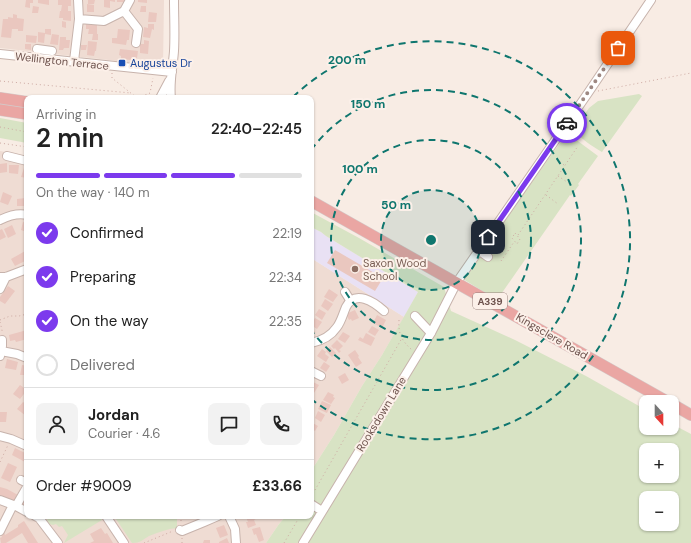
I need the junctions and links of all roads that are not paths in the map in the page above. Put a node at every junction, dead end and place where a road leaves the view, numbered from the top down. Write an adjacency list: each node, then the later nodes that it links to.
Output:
1 (78, 0): 6 (street)
2 (130, 0): 5 (street)
3 (174, 0): 12 (street)
4 (651, 0): 24 (street, Rooksdown Lane)
5 (124, 11): 6 (street); 7 (street)
6 (79, 19): 11 (street)
7 (136, 43)
8 (37, 49): 10 (street)
9 (0, 54): 10 (street, Wellington Terrace)
10 (47, 59): 11 (street, Wellington Terrace)
11 (74, 62): 12 (street, Wellington Terrace)
12 (172, 75): 13 (street); 14 (street)
13 (162, 95)
14 (170, 95)
15 (0, 98): 16 (highway)
16 (24, 102)
17 (0, 110): 18 (highway)
18 (24, 114)
19 (7, 156): 20 (street)
20 (24, 160)
21 (314, 203): 28 (highway, Kingsclere Road / A339)
22 (24, 214): 23 (street)
23 (3, 218)
24 (478, 250): 25 (street); 28 (street, Rooksdown Lane)
25 (488, 257)
26 (24, 270): 27 (street)
27 (3, 277): 29 (street)
28 (457, 282): 34 (street, Rooksdown Lane); 41 (highway, Kingsclere Road / A339)
29 (0, 289)
30 (345, 292): 31 (street)
31 (350, 300): 32 (street); 36 (street)
32 (381, 307)
33 (415, 316): 34 (street)
34 (431, 333): 51 (street, Rooksdown Lane)
35 (2, 340): 37 (street)
36 (314, 343)
37 (0, 354): 38 (street)
38 (24, 357)
39 (314, 372): 40 (street)
40 (321, 376)
41 (656, 395)
42 (679, 408): 43 (highway)
43 (691, 415)
44 (0, 436): 45 (street)
45 (24, 445)
46 (24, 491): 48 (street)
47 (0, 500): 48 (street)
48 (14, 506): 50 (street); 57 (street)
49 (314, 506): 51 (street)
50 (24, 511)
51 (322, 511): 61 (street, Rooksdown Lane)
52 (40, 519): 58 (street)
53 (108, 519): 59 (street)
54 (211, 519): 56 (street)
55 (230, 519): 60 (street)
56 (181, 527)
57 (0, 531)
58 (58, 543)
59 (124, 543)
60 (236, 543)
61 (303, 543)

